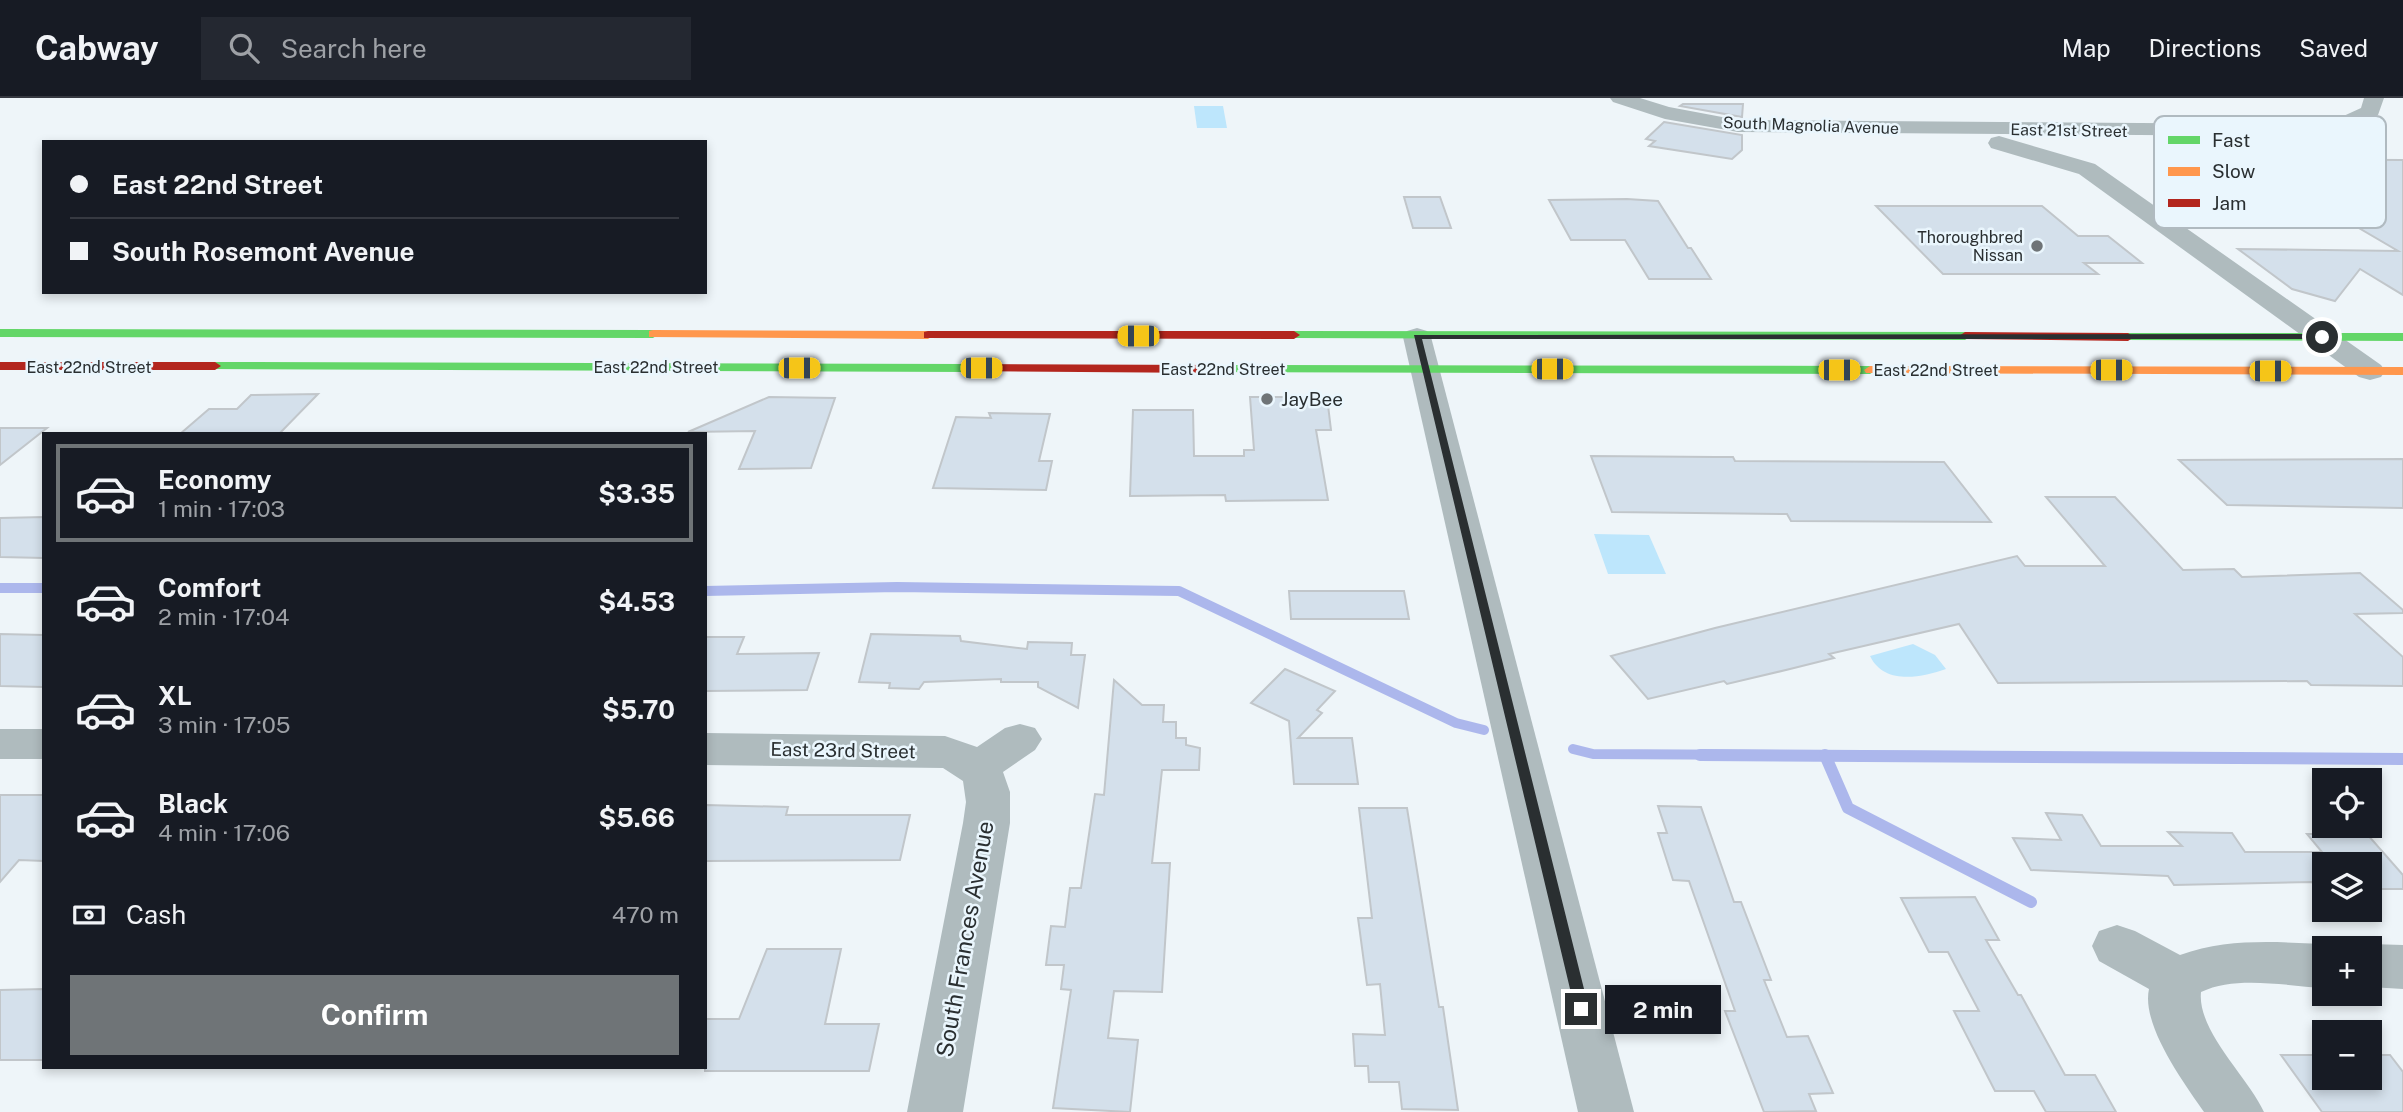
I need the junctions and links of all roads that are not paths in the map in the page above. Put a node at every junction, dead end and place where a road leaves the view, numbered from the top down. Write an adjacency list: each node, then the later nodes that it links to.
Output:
1 (1620, 98): 4 (street, South Magnolia Avenue)
2 (2374, 98): 3 (street, East 21st Street)
3 (2360, 116)
4 (1921, 128): 5 (street, East 21st Street); 7 (street, East 21st Street)
5 (2126, 130): 6 (street, East 21st Street); 7 (street)
6 (2154, 130)
7 (2087, 169): 8 (street)
8 (2154, 217)
9 (2170, 228): 12 (street)
10 (0, 333): 11 (main road, East 22nd Street)
11 (635, 335): 14 (main road, East 22nd Street); 16 (main road)
12 (2322, 337): 13 (main road, East 22nd Street); 14 (main road, East 22nd Street); 17 (street)
13 (2403, 337)
14 (1422, 353): 16 (main road, East 22nd Street); 17 (main road, East 22nd Street); 30 (street)
15 (0, 366): 16 (main road, East 22nd Street)
16 (611, 367)
17 (2370, 371): 18 (main road, East 22nd Street)
18 (2403, 371)
19 (1020, 739): 23 (street)
20 (0, 744): 21 (street)
21 (42, 744)
22 (707, 749): 23 (street, East 23rd Street)
23 (977, 768): 29 (street, South Frances Avenue)
24 (2117, 946): 28 (street)
25 (2312, 966): 28 (street)
26 (2382, 967): 27 (street)
27 (2403, 967)
28 (2181, 977): 31 (street)
29 (935, 1112)
30 (1606, 1112)
31 (2236, 1112)

